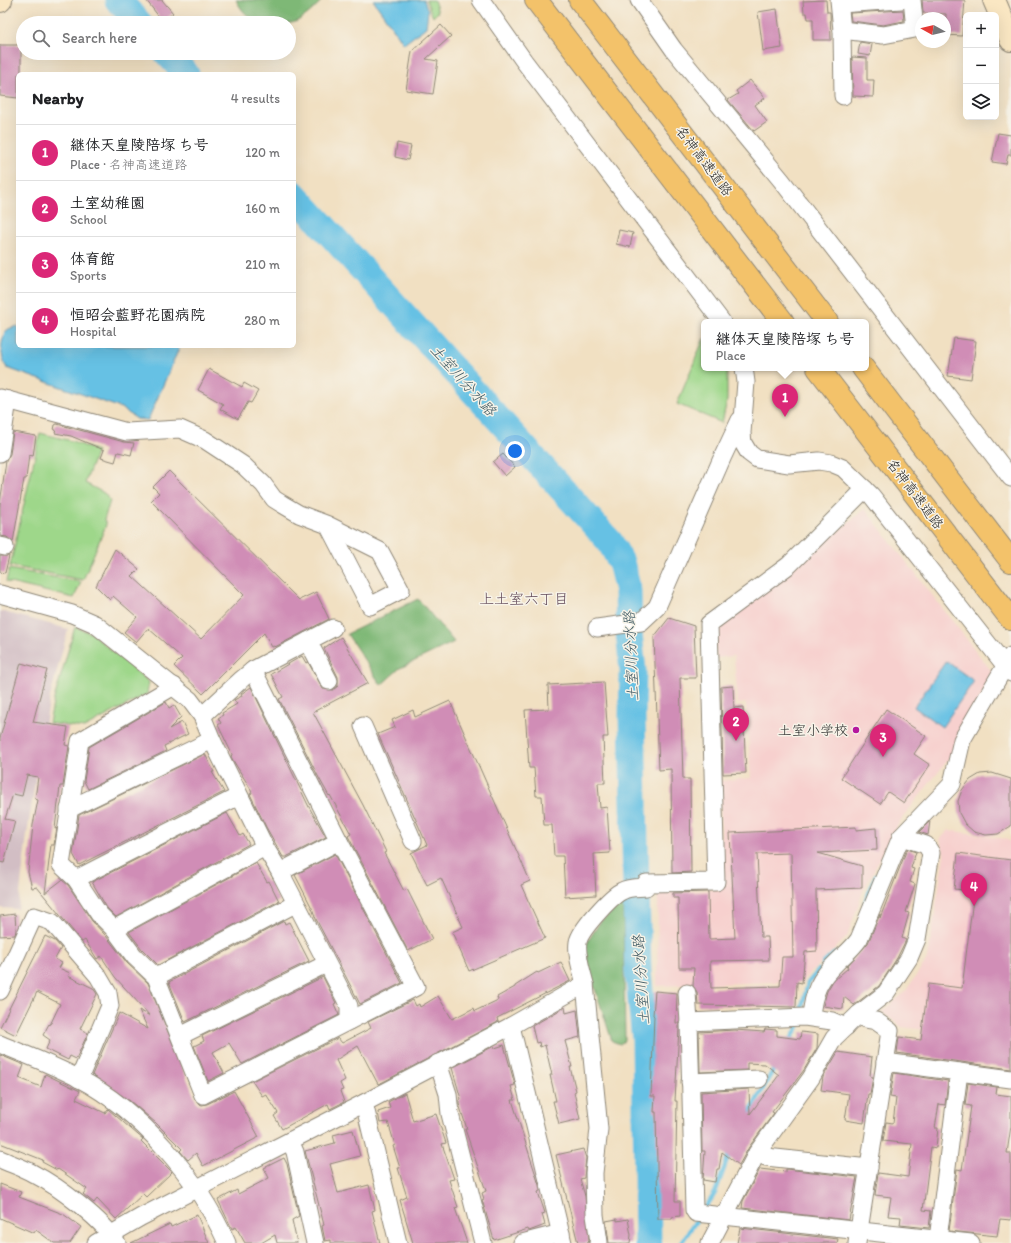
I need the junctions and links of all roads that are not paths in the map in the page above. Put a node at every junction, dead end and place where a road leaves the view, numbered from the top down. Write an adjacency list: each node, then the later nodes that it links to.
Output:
1 (481, 0): 12 (street)
2 (536, 0): 13 (highway)
3 (580, 0): 14 (highway, 名神高速道路)
4 (639, 0): 21 (street)
5 (901, 0): 8 (street)
6 (912, 0): 9 (street)
7 (994, 0): 10 (street)
8 (840, 2): 9 (street)
9 (842, 30): 11 (street)
10 (1011, 40)
11 (844, 96)
12 (720, 319)
13 (781, 319)
14 (826, 319)
15 (744, 371): 19 (street)
16 (820, 371): 26 (highway, 名神高速道路)
17 (865, 371): 24 (highway)
18 (4, 399): 20 (street); 23 (street)
19 (743, 415): 22 (street); 28 (street)
20 (0, 454)
21 (1011, 478)
22 (865, 489): 30 (street); 50 (street)
23 (328, 525): 23 (street)
24 (1011, 561)
25 (0, 594): 33 (street)
26 (1011, 619)
27 (333, 628): 29 (street)
28 (597, 628)
29 (308, 641): 31 (street); 32 (street)
30 (1009, 665): 39 (street)
31 (254, 670): 34 (street); 40 (street)
32 (329, 681)
33 (174, 686): 34 (street); 38 (street)
34 (202, 716): 36 (street)
35 (363, 726): 41 (street)
36 (212, 740): 37 (street); 38 (street)
37 (239, 796): 42 (street); 44 (street)
38 (69, 809): 44 (street)
39 (901, 837): 53 (street); 54 (street)
40 (339, 841): 43 (street); 55 (street)
41 (413, 841)
42 (265, 847): 43 (street); 46 (street)
43 (280, 872): 45 (street)
44 (76, 879): 46 (street)
45 (295, 904): 47 (street); 49 (street)
46 (114, 928): 49 (street)
47 (326, 964): 55 (street); 59 (street)
48 (4, 972): 51 (street); 64 (street)
49 (156, 977): 59 (street)
50 (585, 984): 57 (street); 85 (street)
51 (0, 991)
52 (687, 993): 56 (street)
53 (859, 1014): 58 (street); 61 (street)
54 (811, 1017): 56 (street); 58 (street)
55 (349, 1021): 59 (street)
56 (688, 1022): 67 (street)
57 (511, 1026): 62 (street); 76 (street)
58 (846, 1027): 70 (street)
59 (180, 1036)
60 (0, 1044): 64 (street)
61 (885, 1062): 63 (street); 72 (street)
62 (438, 1064): 68 (street); 83 (street)
63 (959, 1072): 66 (street); 78 (street)
64 (79, 1078): 73 (street)
65 (759, 1079): 67 (street)
66 (1011, 1079)
67 (690, 1082): 74 (street)
68 (364, 1103): 69 (street); 82 (street)
69 (290, 1141): 73 (street); 81 (street)
70 (757, 1153): 72 (street); 74 (street)
71 (0, 1159): 77 (street)
72 (869, 1168): 75 (street)
73 (196, 1188): 77 (street); 80 (street)
74 (724, 1216): 75 (street); 86 (street)
75 (858, 1237): 78 (street)
76 (562, 1238): 84 (street)
77 (115, 1239): 79 (street)
78 (938, 1239): 87 (street)
79 (96, 1243)
80 (227, 1243)
81 (316, 1243)
82 (398, 1243)
83 (482, 1243)
84 (522, 1243)
85 (598, 1243)
86 (710, 1243)
87 (971, 1243)

